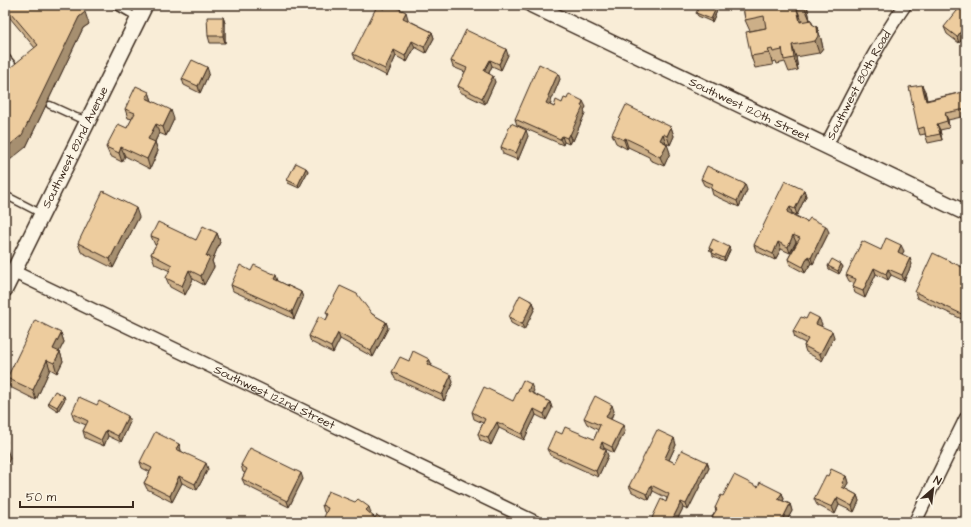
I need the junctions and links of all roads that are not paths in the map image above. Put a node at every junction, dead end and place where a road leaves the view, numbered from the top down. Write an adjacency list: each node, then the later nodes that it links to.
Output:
1 (115, 5): 5 (lane)
2 (532, 5): 4 (street, Southwest 120th Street)
3 (905, 5): 10 (street, Southwest 80th Road)
4 (549, 9): 10 (street, Southwest 120th Street)
5 (142, 11): 9 (street, Southwest 82nd Avenue)
6 (5, 56): 7 (lane)
7 (5, 78)
8 (50, 105): 9 (lane)
9 (88, 120): 13 (street, Southwest 82nd Avenue)
10 (826, 146): 12 (street, Southwest 120th Street)
11 (5, 195): 13 (lane)
12 (966, 213)
13 (42, 214): 14 (street, Southwest 82nd Avenue)
14 (14, 272): 15 (street, Southwest 82nd Avenue); 17 (street, Southwest 122nd Street)
15 (5, 289)
16 (966, 418): 18 (street)
17 (534, 522)
18 (915, 522)

